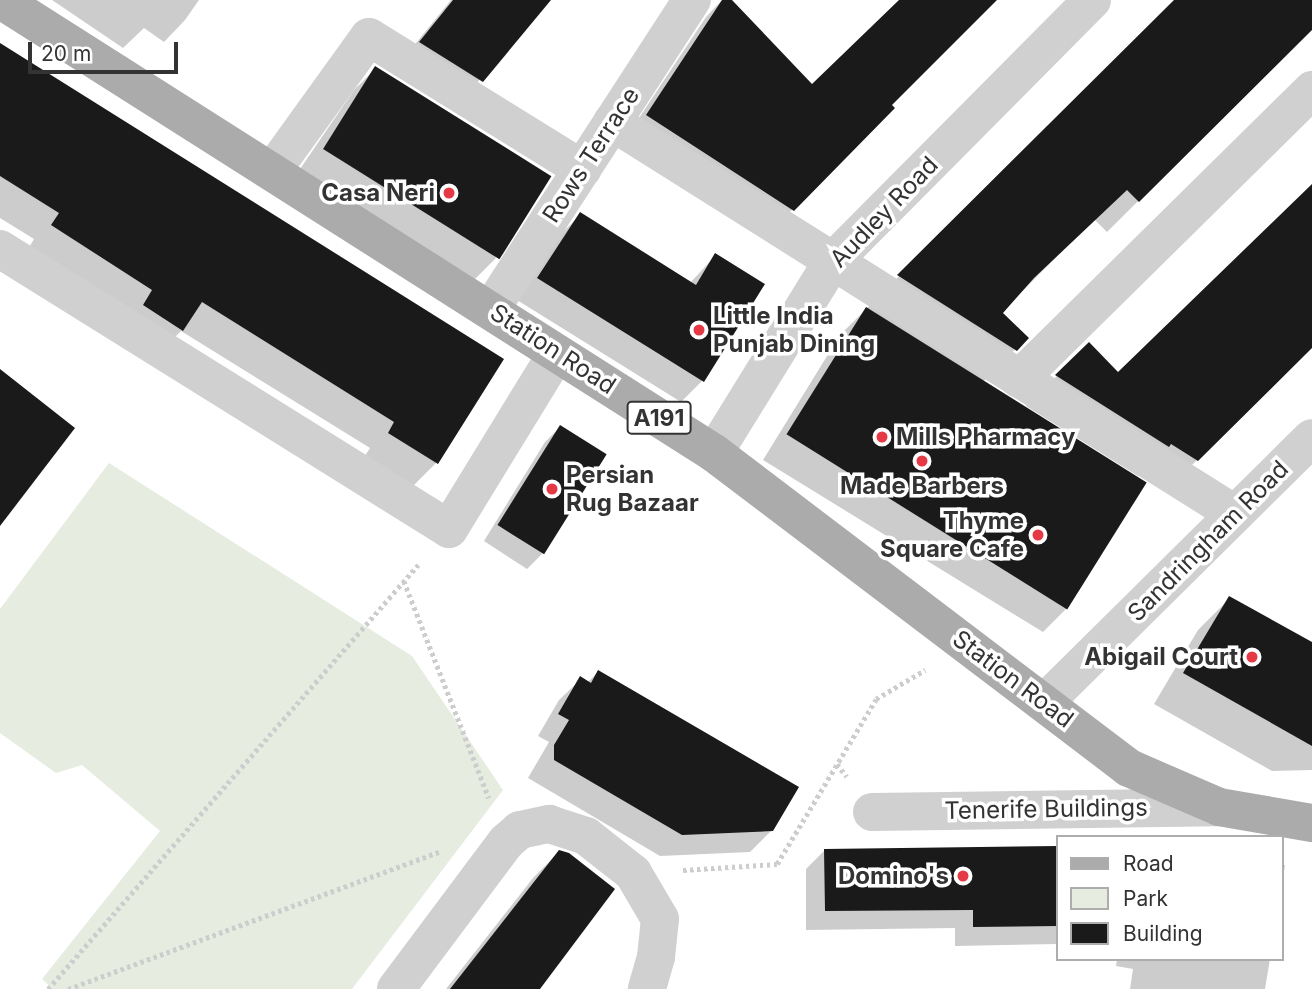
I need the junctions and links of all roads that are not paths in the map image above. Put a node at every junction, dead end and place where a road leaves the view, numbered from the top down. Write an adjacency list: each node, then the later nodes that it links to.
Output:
1 (1, 0): 7 (main road, Station Road / A191)
2 (692, 0): 5 (street, Rows Terrace)
3 (1092, 0): 9 (street, Audley Road)
4 (1312, 90): 12 (street)
5 (612, 122): 6 (street, Rows Terrace); 9 (street)
6 (582, 169): 7 (street); 10 (street, Rows Terrace)
7 (273, 170): 10 (main road, Station Road / A191)
8 (0, 249): 11 (street)
9 (832, 262): 12 (street); 14 (street, Audley Road)
10 (491, 309): 11 (main road, Station Road / A191)
11 (556, 352): 14 (main road, Station Road / A191)
12 (1019, 379): 15 (street)
13 (1312, 438): 15 (street, Sandringham Road)
14 (714, 453): 16 (main road, Station Road / A191)
15 (1234, 514): 16 (street, Sandringham Road)
16 (1045, 702): 17 (main road, Station Road / A191)
17 (1219, 807): 18 (street, Tenerife Buildings); 19 (main road, Station Road / A191)
18 (872, 812)
19 (1312, 823)
20 (652, 973): 21 (street)
21 (396, 989)

